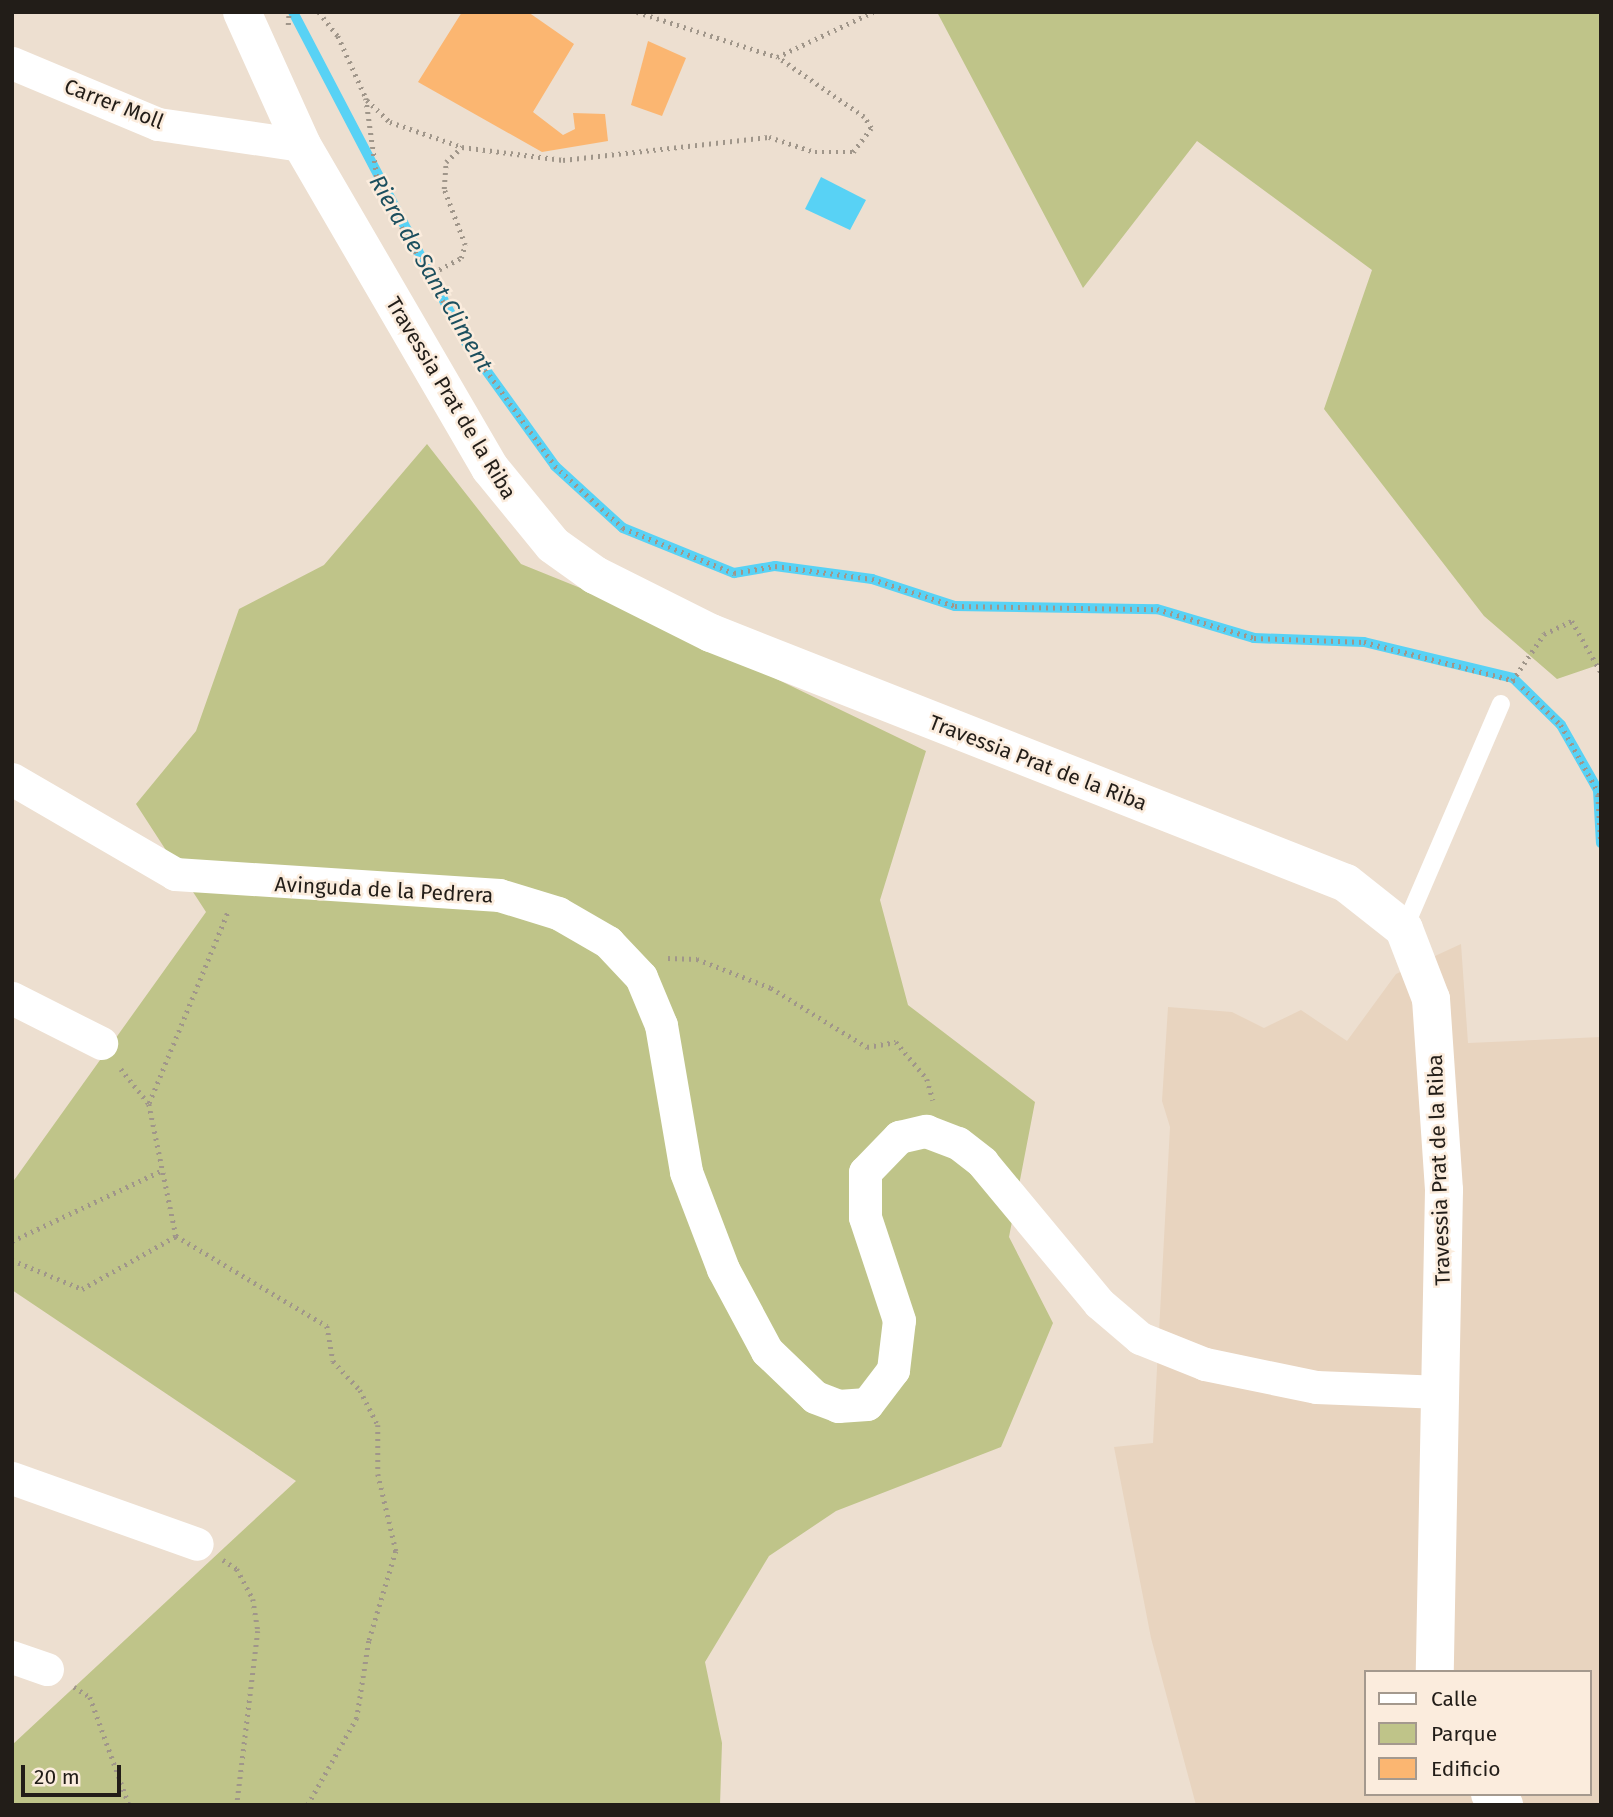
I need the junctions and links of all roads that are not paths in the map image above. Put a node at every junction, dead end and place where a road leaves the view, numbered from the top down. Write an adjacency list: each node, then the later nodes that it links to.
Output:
1 (242, 12): 3 (street, Travessia Prat de la Riba)
2 (12, 63): 3 (street, Carrer Moll)
3 (302, 145): 6 (street, Travessia Prat de la Riba)
4 (1501, 704): 6 (lane)
5 (12, 779): 9 (street, Avinguda de la Pedrera)
6 (1404, 929): 9 (street, Travessia Prat de la Riba)
7 (12, 998): 8 (street)
8 (102, 1043)
9 (1441, 1392): 14 (street, Travessia Prat de la Riba)
10 (12, 1478): 11 (street)
11 (197, 1544)
12 (12, 1657): 13 (street)
13 (47, 1670)
14 (1435, 1670)

